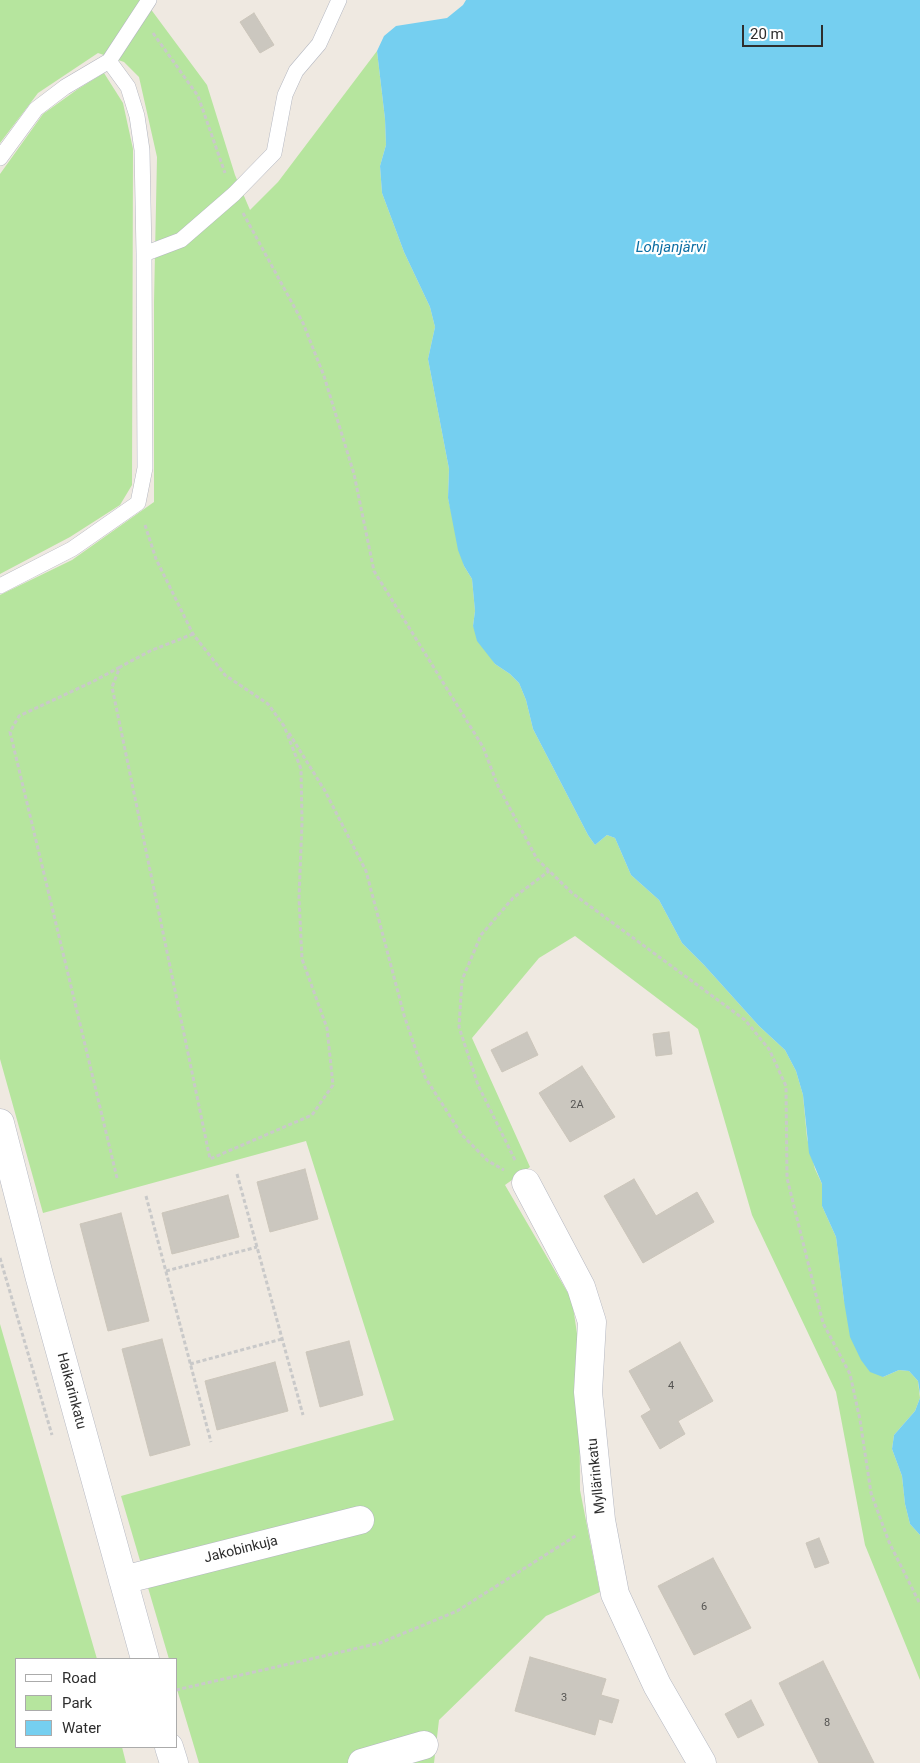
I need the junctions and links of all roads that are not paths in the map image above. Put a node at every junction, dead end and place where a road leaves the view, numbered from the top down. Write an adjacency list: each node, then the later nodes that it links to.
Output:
1 (149, 0): 3 (lane)
2 (339, 0): 5 (lane)
3 (109, 61): 4 (lane); 5 (lane)
4 (0, 158)
5 (144, 254): 6 (lane)
6 (0, 586)
7 (2, 1139): 10 (street, Haikarinkatu)
8 (526, 1183): 16 (street, Myllärinkatu)
9 (360, 1520): 10 (street, Jakobinkuja)
10 (123, 1580): 11 (street, Haikarinkatu)
11 (145, 1658)
12 (424, 1745): 15 (street)
13 (169, 1748): 14 (street)
14 (174, 1763)
15 (362, 1763)
16 (702, 1763)

